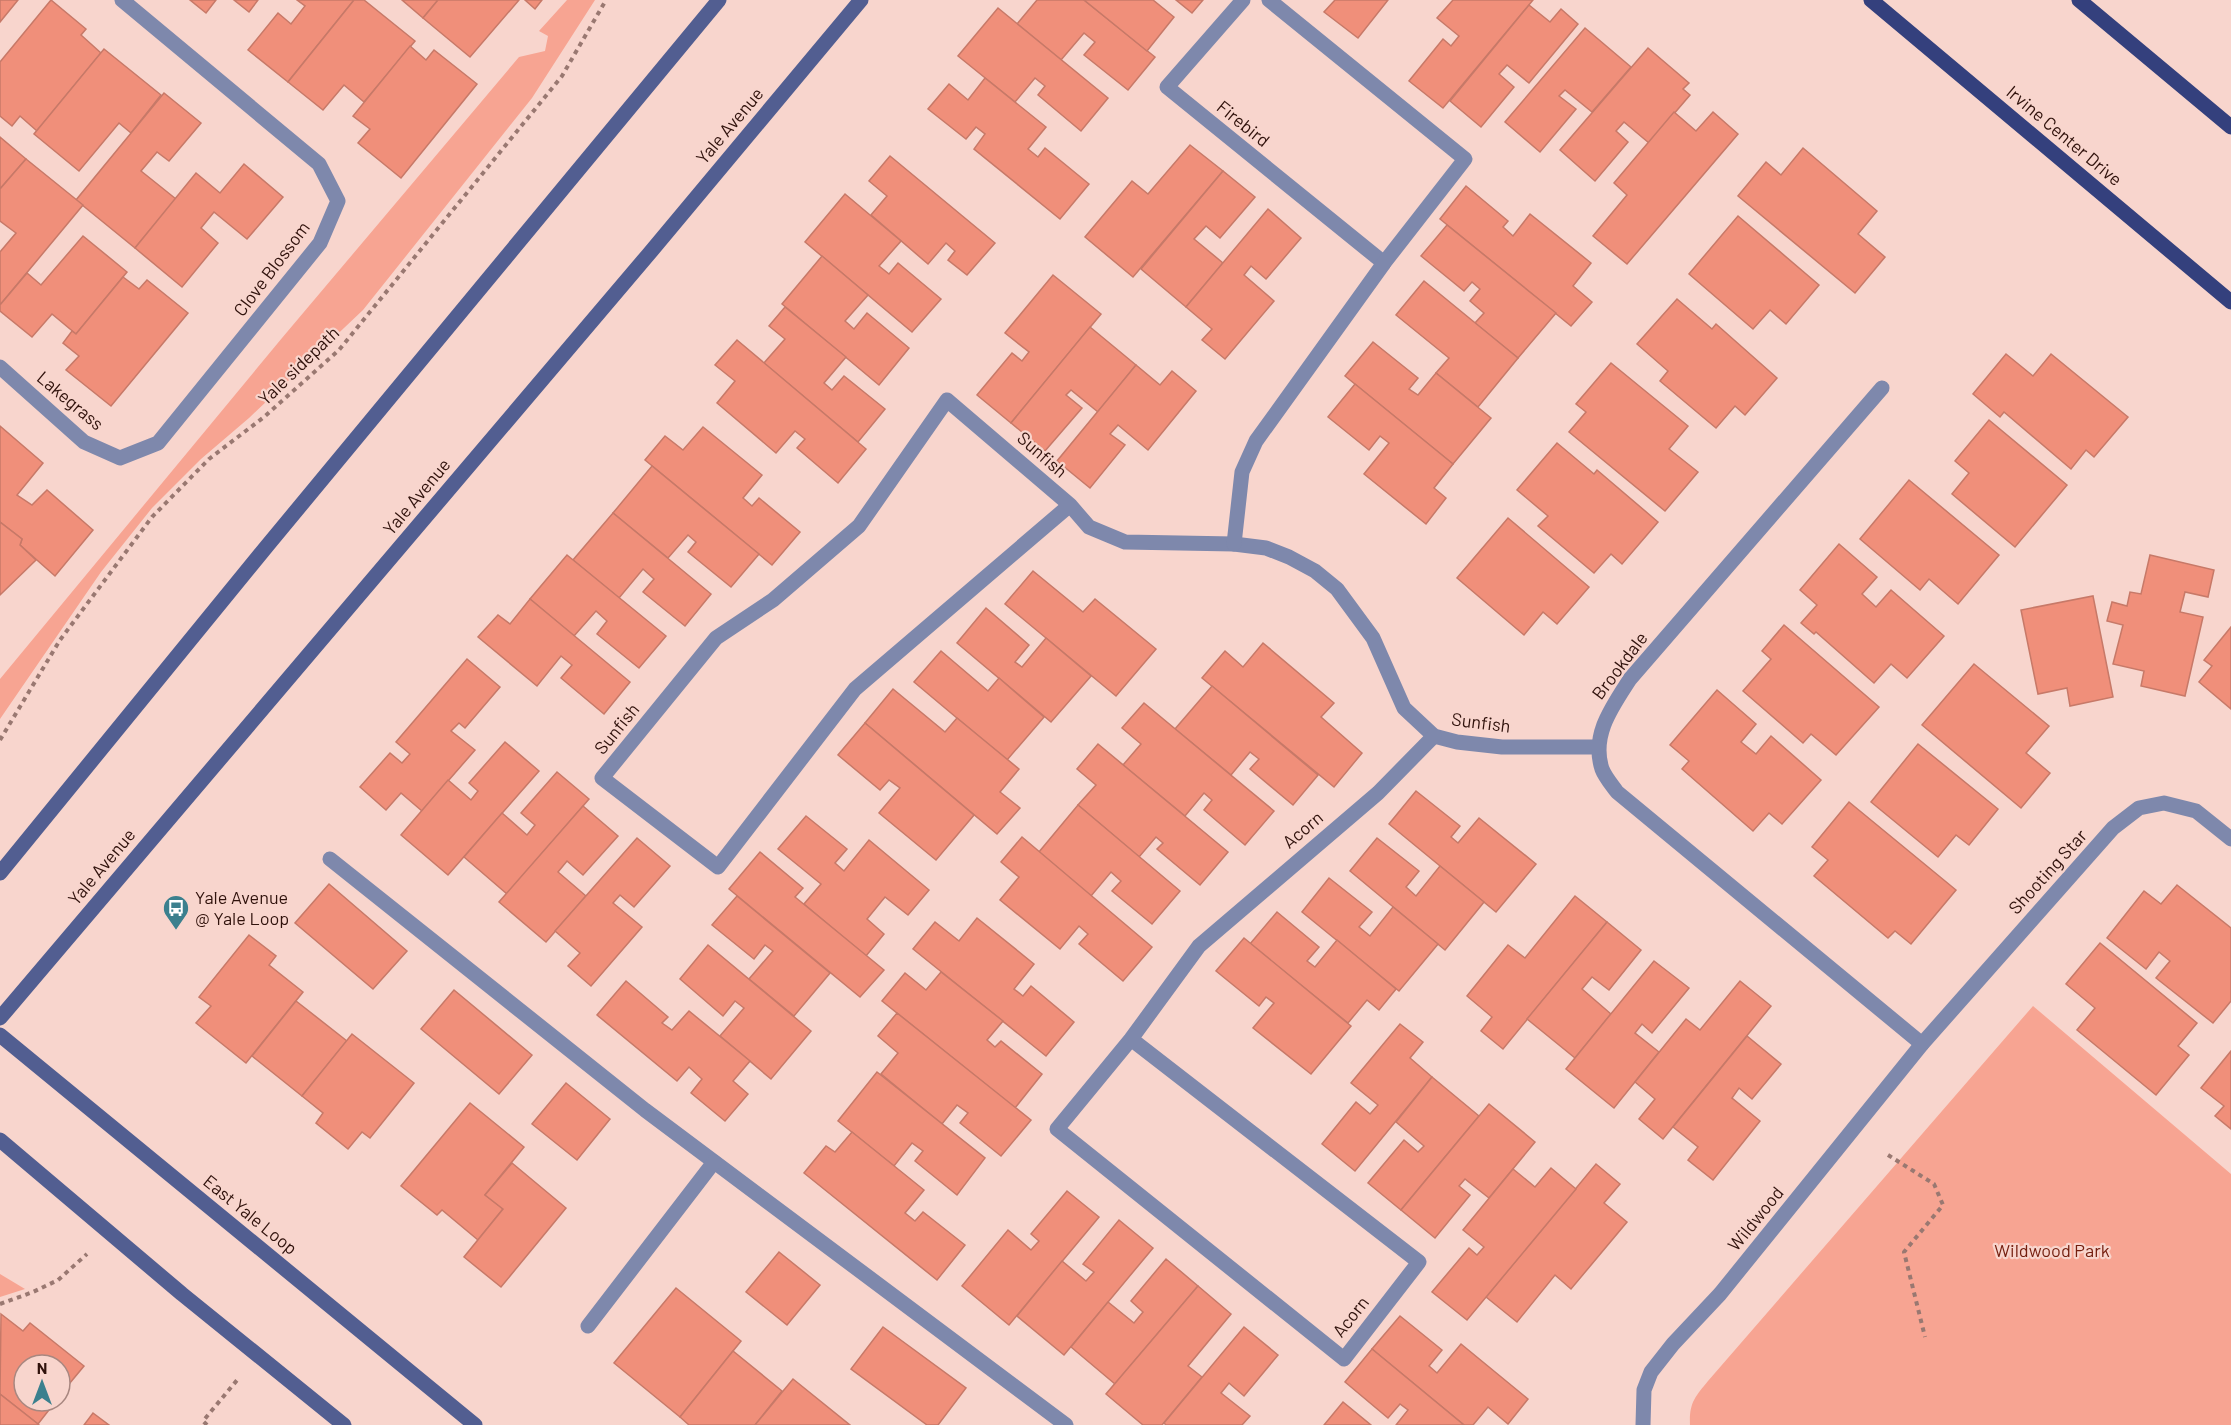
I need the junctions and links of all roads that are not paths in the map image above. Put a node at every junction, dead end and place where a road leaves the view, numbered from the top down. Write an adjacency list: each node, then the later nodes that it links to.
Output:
1 (122, 0): 13 (street, Clove Blossom)
2 (719, 0): 20 (main road)
3 (861, 0): 21 (main road, Yale Avenue)
4 (1243, 0): 9 (street, Firebird)
5 (1269, 0): 9 (street)
6 (1871, 0): 10 (main road, Irvine Center Drive)
7 (2079, 0): 8 (main road)
8 (2231, 127)
9 (1384, 263): 15 (street)
10 (2231, 302)
11 (0, 367): 13 (street, Lakegrass)
12 (1882, 388): 17 (street, Brookdale)
13 (120, 458)
14 (1070, 505): 14 (street, Sunfish); 15 (street, Sunfish)
15 (1234, 544): 16 (street, Sunfish)
16 (1434, 736): 17 (street, Sunfish); 23 (street, Acorn)
17 (1597, 747): 24 (street)
18 (2231, 839): 24 (street, Shooting Star)
19 (330, 859): 26 (street)
20 (0, 873)
21 (0, 1018)
22 (0, 1035): 29 (main road, East Yale Loop)
23 (1131, 1039): 23 (street, Acorn)
24 (1922, 1044): 31 (street, Wildwood)
25 (0, 1140): 28 (main road)
26 (714, 1162): 27 (street); 30 (street)
27 (588, 1326)
28 (344, 1425)
29 (474, 1425)
30 (1066, 1425)
31 (1643, 1425)

